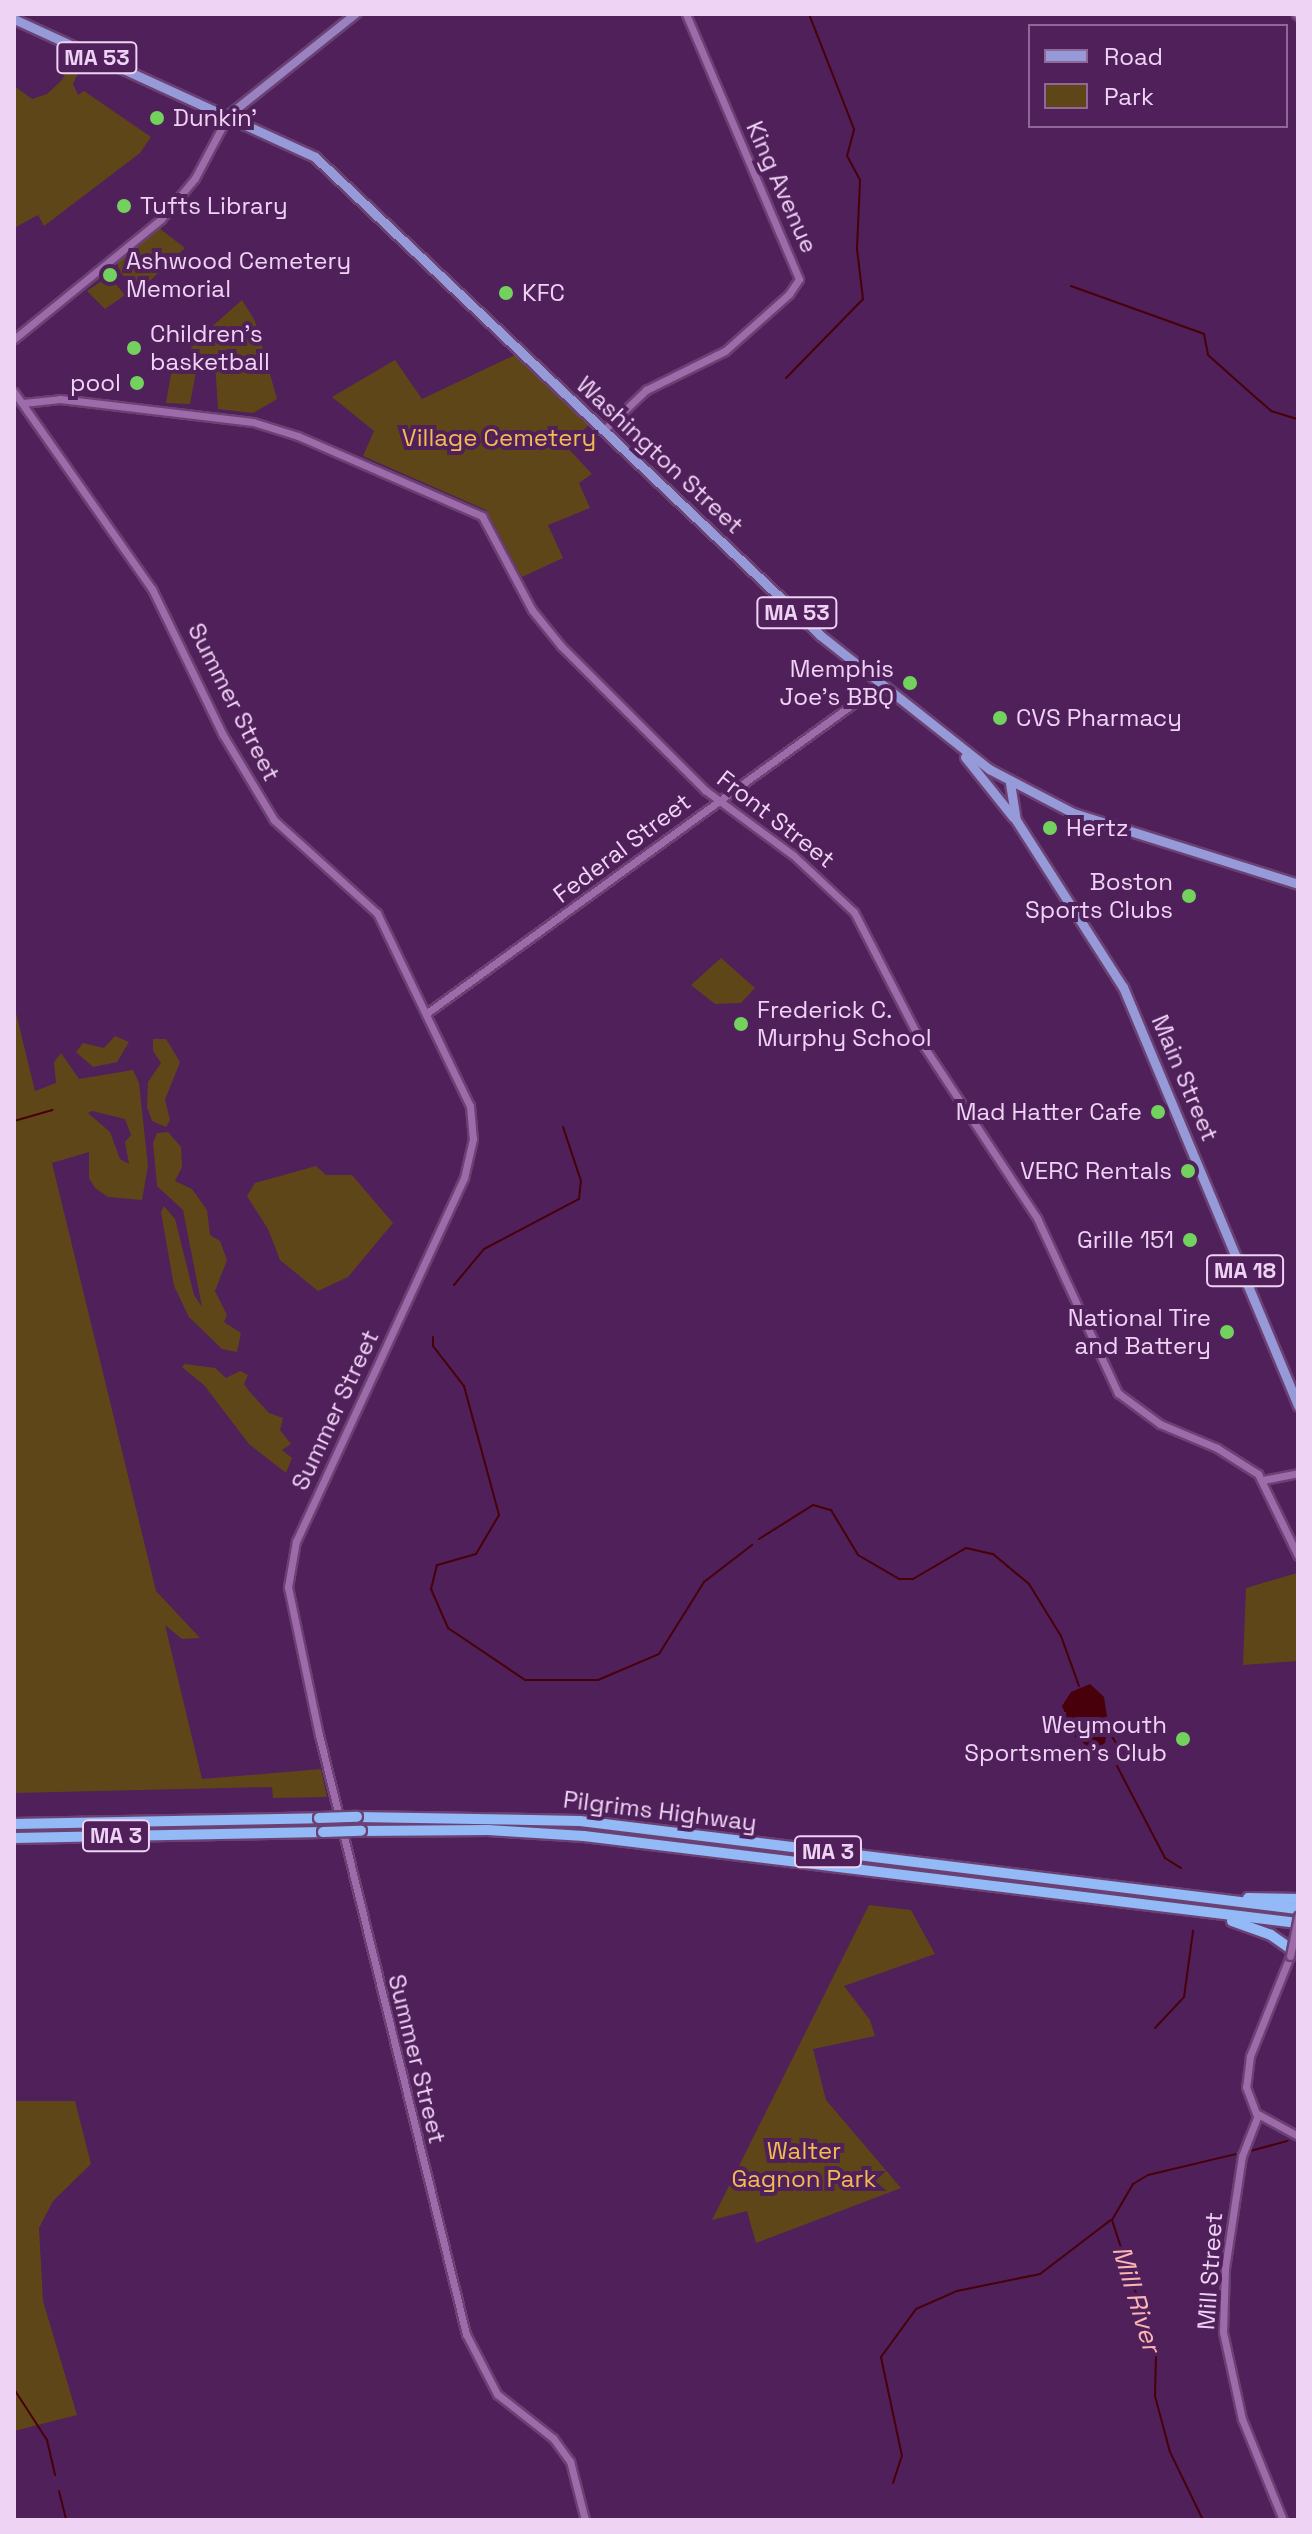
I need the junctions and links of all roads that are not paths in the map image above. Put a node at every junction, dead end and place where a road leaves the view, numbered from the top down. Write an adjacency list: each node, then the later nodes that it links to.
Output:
1 (356, 14): 4 (main road)
2 (686, 14): 8 (street, King Avenue)
3 (14, 19): 4 (main road, Washington Street / MA 53)
4 (228, 116): 5 (street); 8 (main road, Washington Street / MA 53)
5 (14, 339)
6 (14, 392): 7 (street)
7 (23, 403): 12 (street, Front Street); 16 (street, Summer Street)
8 (605, 429): 9 (main road, Washington Street / MA 53)
9 (879, 685): 10 (main road, Washington Street / MA 53); 12 (street, Federal Street)
10 (952, 743): 11 (main road, Washington Street / MA 53); 13 (main road)
11 (1007, 781): 13 (main road); 14 (main road, Main Street / MA 18); 15 (main road, Washington Street / MA 53)
12 (719, 801): 16 (street, Federal Street); 19 (street, Front Street)
13 (1002, 805): 14 (main road, MA 18)
14 (1016, 820): 17 (main road, Main Street / MA 18)
15 (1298, 884)
16 (427, 1013): 32 (street, Summer Street)
17 (1298, 1406)
18 (1298, 1473): 19 (street)
19 (1263, 1480): 20 (street, Front Street)
20 (1298, 1556)
21 (14, 1824): 23 (highway, Pilgrims Highway / MA 3, bridge)
22 (14, 1838): 25 (highway, Pilgrims Highway / MA 3, bridge)
23 (1170, 1894): 24 (highway); 26 (highway, Pilgrims Highway / MA 3)
24 (1298, 1899)
25 (1168, 1908): 28 (highway, MA 3); 29 (highway)
26 (1298, 1909)
27 (1298, 1916): 29 (street, bridge)
28 (1298, 1923)
29 (1294, 1955): 30 (street)
30 (1258, 2115): 31 (street); 33 (street, Mill Street)
31 (1298, 2136)
32 (585, 2520)
33 (1283, 2520)

